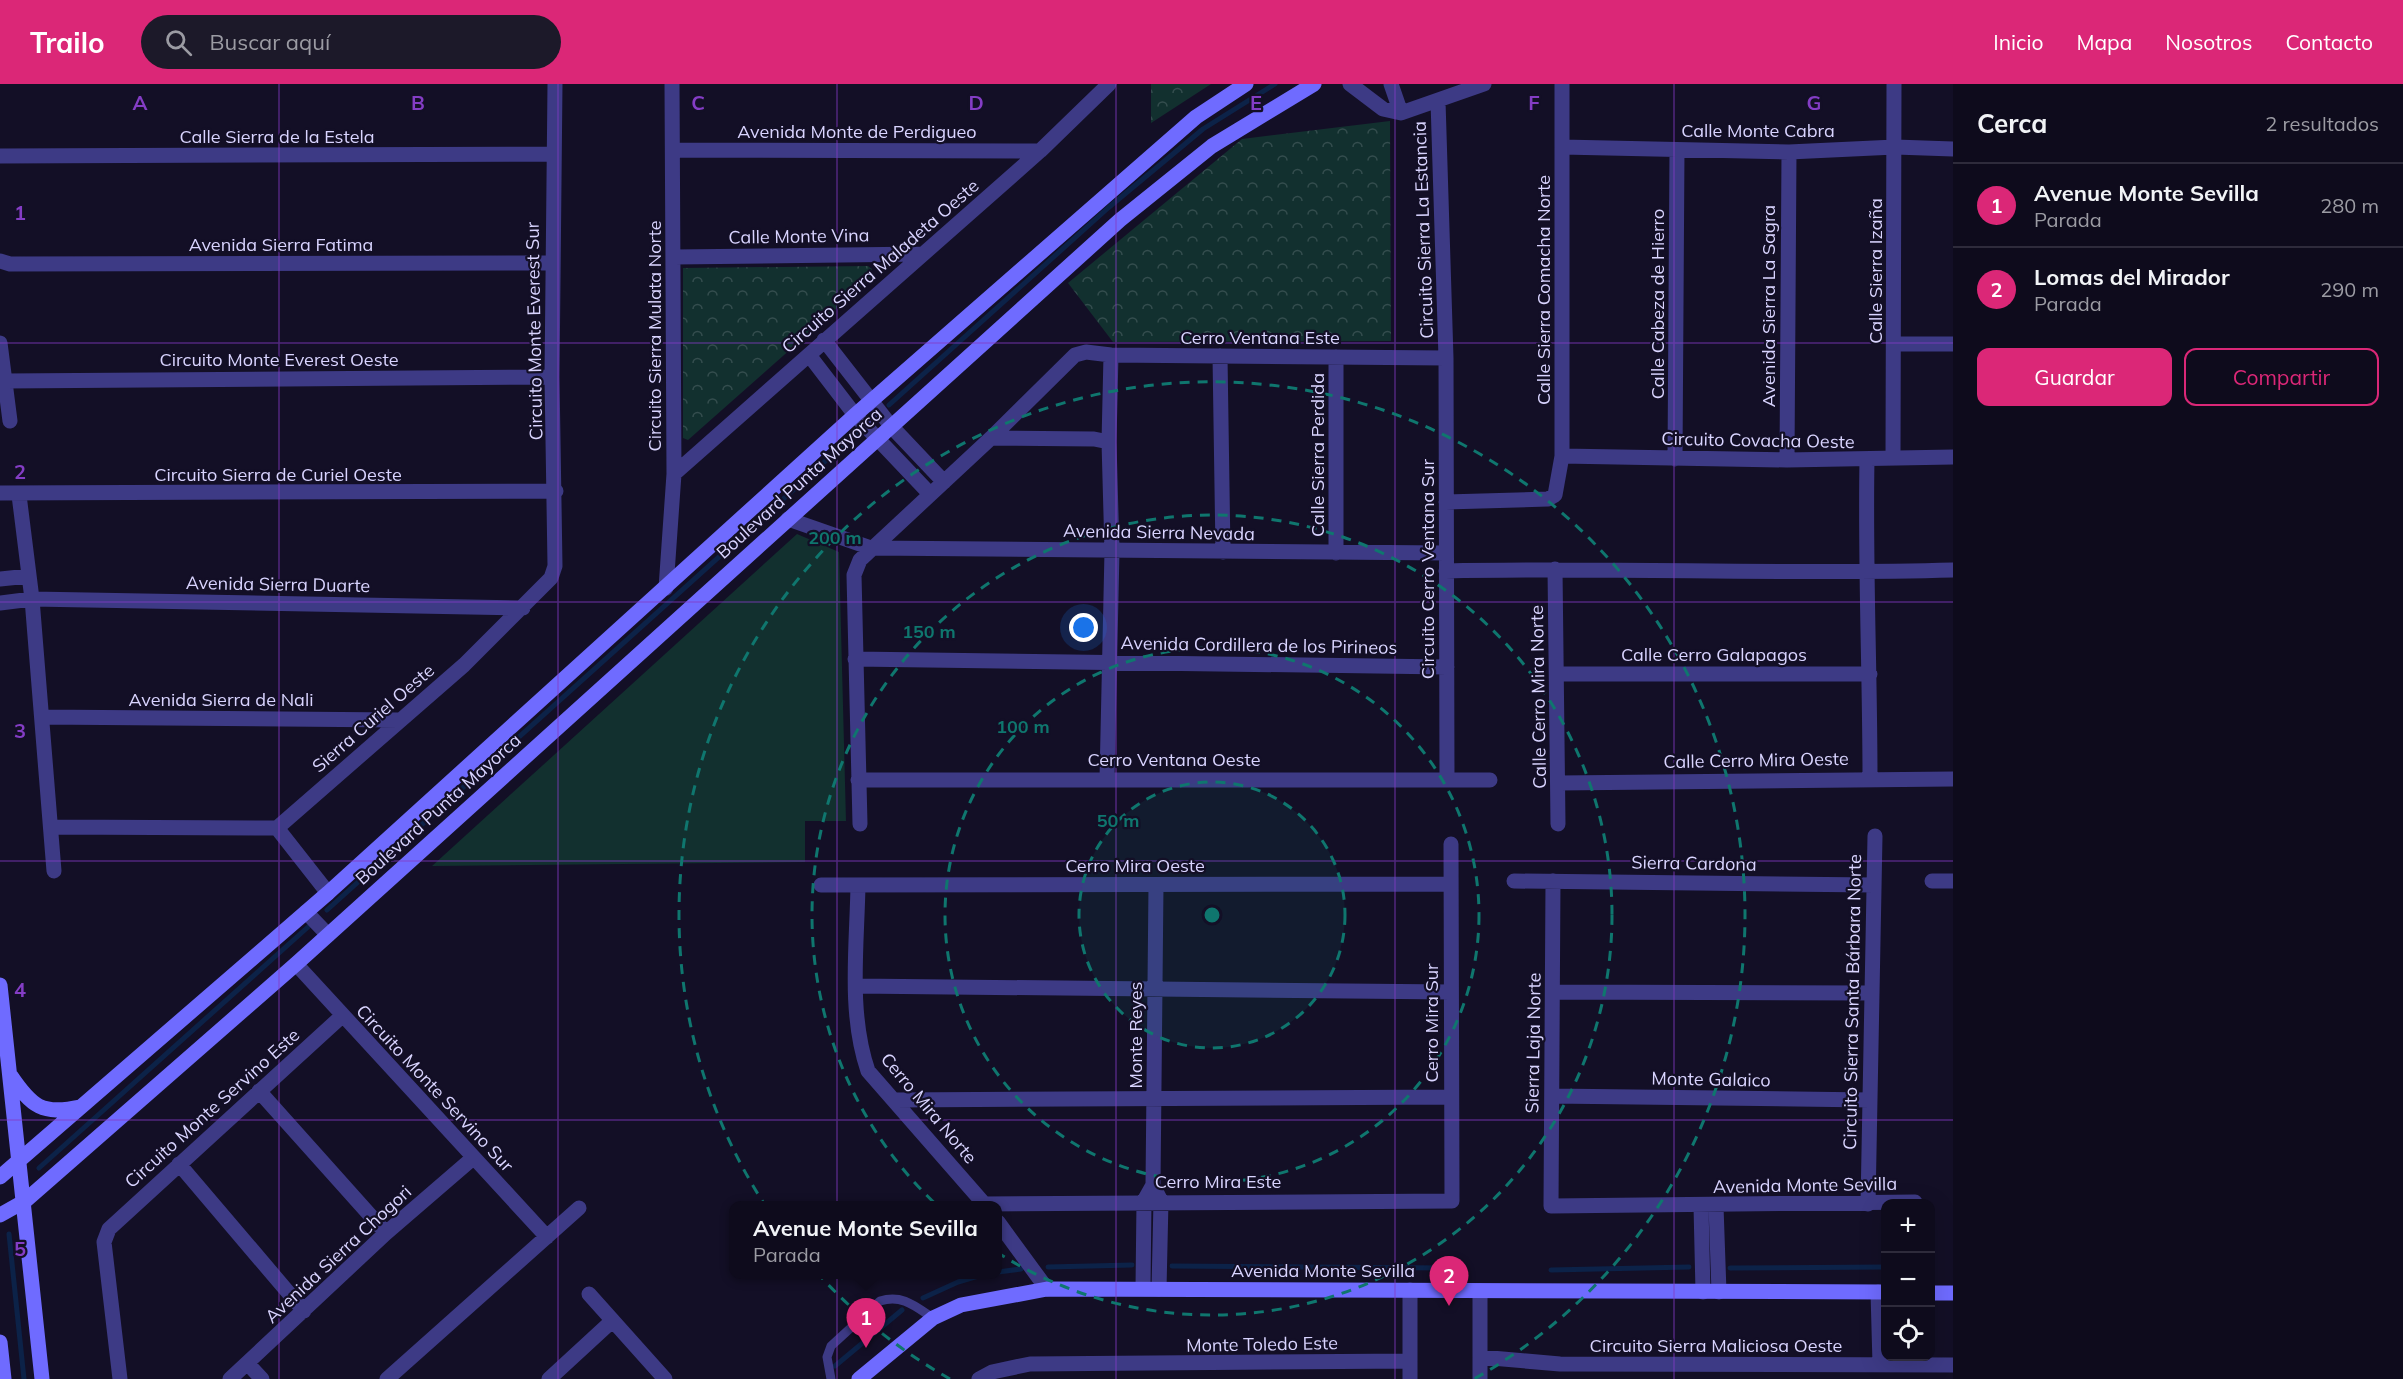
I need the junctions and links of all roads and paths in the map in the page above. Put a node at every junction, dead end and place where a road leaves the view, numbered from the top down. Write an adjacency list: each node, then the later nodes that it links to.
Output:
1 (555, 84): 20 (street, Circuito Monte Everest Sur)
2 (672, 84): 16 (street, Circuito Sierra Mulata Norte)
3 (1109, 84): 18 (street, Circuito Sierra Maladeta Oeste)
4 (1246, 84): 37 (street, Boulevard Punta Mayorca)
5 (1314, 84): 40 (street, Boulevard Punta Mayorca)
6 (1350, 84): 12 (street)
7 (1391, 84): 12 (street)
8 (1484, 84): 11 (street)
9 (1562, 84): 13 (street, Calle Sierra Comacha Norte)
10 (1894, 84): 14 (street, Calle Sierra Izaña)
11 (1438, 101): 12 (street); 34 (street, Circuito Sierra La Estancia)
12 (1401, 113)
13 (1562, 147): 17 (street, Calle Monte Cabra); 44 (street, Calle Sierra Comacha Norte)
14 (1894, 147): 15 (street, Calle Monte Cabra); 19 (street, Calle Monte Cabra); 28 (street, Calle Sierra Izaña)
15 (1953, 149)
16 (674, 150): 18 (street, Avenida Monte de Perdigueo); 23 (street, Circuito Sierra Mulata Norte)
17 (1677, 150): 19 (street, Calle Monte Cabra); 47 (street, Calle Cabeza de Hierro)
18 (1040, 151): 22 (street, Circuito Sierra Maladeta Oeste)
19 (1789, 152): 48 (street, Avenida Sierra La Sagra)
20 (553, 154): 21 (street, Calle Sierra de la Estela); 24 (street, Circuito Monte Everest Sur)
21 (0, 156)
22 (923, 254): 23 (street, Calle Monte Vina); 26 (street, Circuito Sierra Maladeta Oeste)
23 (674, 257): 50 (street, Circuito Sierra Mulata Norte)
24 (552, 263): 25 (street, Avenida Sierra Fatima); 35 (street, Circuito Monte Everest Sur)
25 (3, 264)
26 (824, 340): 30 (street, Circuito Sierra Maladeta Oeste); 37 (street)
27 (0, 343): 36 (street)
28 (1895, 344): 29 (street); 45 (street, Calle Sierra Izaña)
29 (1953, 344)
30 (809, 355): 38 (street); 50 (street, Circuito Sierra Maladeta Oeste)
31 (1111, 355): 32 (street, Cerro Ventana Este); 42 (street, Cerro Ventana Este); 43 (street)
32 (1220, 356): 33 (street, Cerro Ventana Este); 60 (street)
33 (1336, 357): 34 (street, Cerro Ventana Este); 61 (street, Calle Sierra Perdida)
34 (1446, 358): 56 (street, Circuito Cerro Ventana Sur)
35 (552, 377): 36 (street, Circuito Monte Everest Oeste); 52 (street, Circuito Monte Everest Sur)
36 (5, 381): 39 (street)
37 (872, 401): 38 (street, Boulevard Punta Mayorca); 40 (street)
38 (855, 416): 41 (street); 70 (street, Boulevard Punta Mayorca)
39 (10, 421)
40 (891, 426): 41 (street, Boulevard Punta Mayorca); 51 (street)
41 (877, 437): 54 (street); 57 (street, Boulevard Punta Mayorca)
42 (991, 438): 43 (street); 51 (street)
43 (1109, 442): 59 (street)
44 (1562, 456): 47 (street, Circuito Covacha Oeste); 56 (street, Calle Sierra Comacha Norte)
45 (1893, 457): 46 (street, Circuito Covacha Oeste); 49 (street, Circuito Covacha Oeste)
46 (1953, 457)
47 (1675, 459): 48 (street, Circuito Covacha Oeste)
48 (1787, 460): 49 (street, Circuito Covacha Oeste)
49 (1867, 460): 66 (street)
50 (674, 474): 70 (street, Circuito Sierra Mulata Norte)
51 (944, 482): 54 (street)
52 (556, 491): 55 (street, Circuito Sierra de Curiel Oeste); 68 (street, Circuito Monte Everest Sur)
53 (0, 493): 55 (street, Circuito Sierra de Curiel Oeste)
54 (930, 494): 58 (street)
55 (19, 495): 67 (street)
56 (1446, 502): 62 (street, Circuito Cerro Ventana Sur)
57 (788, 519): 58 (street, Avenida Sierra Nevada); 106 (street, Boulevard Punta Mayorca)
58 (871, 548): 59 (street, Avenida Sierra Nevada); 74 (street)
59 (1112, 551): 60 (street, Avenida Sierra Nevada); 75 (street)
60 (1223, 552): 61 (street, Avenida Sierra Nevada)
61 (1336, 553): 62 (street, Avenida Sierra Nevada)
62 (1446, 553): 65 (street, Circuito Cerro Ventana Sur)
63 (1555, 568): 65 (street); 66 (street); 77 (street, Calle Cerro Mira Norte)
64 (1953, 570): 66 (street)
65 (1446, 571): 76 (street, Circuito Cerro Ventana Sur)
66 (1865, 573): 78 (street)
67 (29, 576): 69 (street); 71 (street)
68 (552, 578): 73 (street, Sierra Curiel Oeste)
69 (0, 579)
70 (666, 588): 104 (street, Boulevard Punta Mayorca)
71 (32, 599): 72 (street, Avenida Sierra Duarte); 73 (street, Avenida Sierra Duarte); 79 (street)
72 (0, 603)
73 (523, 608): 80 (street, Sierra Curiel Oeste)
74 (855, 659): 75 (street, Avenida Cordillera de los Pirineos); 85 (street)
75 (1109, 663): 76 (street, Avenida Cordillera de los Pirineos); 83 (street)
76 (1447, 667): 84 (street, Circuito Cerro Ventana Sur)
77 (1557, 674): 78 (street, Calle Cerro Galapagos); 87 (street, Calle Cerro Mira Norte)
78 (1870, 674): 81 (street)
79 (42, 717): 80 (street, Avenida Sierra de Nali); 90 (street)
80 (399, 720): 91 (street, Sierra Curiel Oeste)
81 (1870, 778): 82 (street, Calle Cerro Mira Oeste); 87 (street, Calle Cerro Mira Oeste)
82 (1953, 778)
83 (1107, 779): 84 (street, Cerro Ventana Oeste); 85 (street, Cerro Ventana Oeste)
84 (1448, 779): 86 (street, Cerro Ventana Oeste)
85 (858, 780): 88 (street)
86 (1490, 780)
87 (1559, 783): 89 (street, Calle Cerro Mira Norte)
88 (860, 824)
89 (1558, 824)
90 (52, 828): 91 (street); 94 (street)
91 (277, 828): 104 (street)
92 (1875, 836): 103 (street, Circuito Sierra Santa Bárbara Norte)
93 (1451, 844): 99 (street, Cerro Mira Sur)
94 (54, 871)
95 (1932, 880): 98 (street)
96 (1514, 881): 97 (street, Sierra Cardona)
97 (1553, 881): 103 (street, Sierra Cardona); 112 (street, Sierra Laja Norte)
98 (1953, 881)
99 (1449, 884): 102 (street, Cerro Mira Oeste); 111 (street, Cerro Mira Sur)
100 (821, 885): 101 (street, Cerro Mira Oeste)
101 (858, 885): 102 (street, Cerro Mira Oeste); 109 (street, Cerro Mira Norte)
102 (1156, 885): 110 (street, Monte Reyes)
103 (1874, 885): 113 (street, Circuito Sierra Santa Bárbara Norte)
104 (328, 893): 105 (street, Boulevard Punta Mayorca)
105 (306, 912): 106 (street); 122 (street, Boulevard Punta Mayorca)
106 (328, 935): 107 (street, Boulevard Punta Mayorca)
107 (296, 964): 114 (street, Circuito Monte Servino Sur); 132 (street, Boulevard Punta Mayorca)
108 (0, 985): 115 (street)
109 (856, 986): 110 (street); 120 (street, Cerro Mira Norte)
110 (1155, 988): 111 (street); 118 (street, Monte Reyes)
111 (1451, 992): 119 (street, Cerro Mira Sur)
112 (1553, 992): 113 (street); 117 (street, Sierra Laja Norte)
113 (1872, 993): 121 (street, Circuito Sierra Santa Bárbara Norte)
114 (342, 1016): 116 (street, Circuito Monte Servino Este); 123 (street, Circuito Monte Servino Sur)
115 (10, 1074): 122 (street); 124 (street)
116 (259, 1091): 125 (street, Circuito Monte Servino Este); 141 (street)
117 (1552, 1096): 121 (street, Monte Galaico); 136 (street, Sierra Laja Norte)
118 (1154, 1097): 119 (street); 120 (street); 127 (street, Monte Reyes)
119 (1450, 1097): 131 (street, Cerro Mira Sur)
120 (894, 1100): 128 (street, Cerro Mira Norte)
121 (1870, 1100): 135 (street, Circuito Sierra Santa Bárbara Norte)
122 (82, 1107): 124 (street, Boulevard Punta Mayorca)
123 (473, 1158): 141 (street, Avenida Sierra Chogori); 142 (street, Circuito Monte Servino Sur)
124 (20, 1162): 126 (street, Boulevard Punta Mayorca); 132 (street)
125 (179, 1164): 154 (street); 170 (street, Circuito Monte Servino Este)
126 (0, 1177)
127 (1153, 1185): 129 (street, Monte Reyes); 130 (street, Monte Reyes)
128 (982, 1201)
129 (1144, 1201): 130 (street, Cerro Mira Este); 134 (street, Cerro Mira Este); 143 (street, Monte Reyes)
130 (1161, 1201): 131 (street, Cerro Mira Este); 144 (street, Monte Reyes)
131 (1452, 1201)
132 (25, 1202): 139 (street, Boulevard Punta Mayorca); 169 (street)
133 (1881, 1203): 135 (street, Avenida Monte Sevilla)
134 (1002, 1204)
135 (1868, 1204): 137 (street, Avenida Monte Sevilla)
136 (1551, 1206): 137 (street, Avenida Monte Sevilla)
137 (1709, 1206): 148 (street)
138 (579, 1208): 142 (street)
139 (0, 1215)
140 (1002, 1228): 145 (street)
141 (386, 1233): 154 (street, Avenida Sierra Chogori)
142 (547, 1237): 173 (street)
143 (1143, 1288): 144 (street, Avenida Monte Sevilla); 145 (street, Avenida Monte Sevilla)
144 (1159, 1289): 146 (street, Avenida Monte Sevilla)
145 (1047, 1290): 155 (street, Avenida Monte Sevilla)
146 (1410, 1290): 147 (street, Avenida Monte Sevilla); 159 (street)
147 (1480, 1291): 148 (street, Avenida Monte Sevilla); 158 (street)
148 (1711, 1292): 149 (street, Avenida Monte Sevilla)
149 (1881, 1292)
150 (1935, 1293): 151 (street)
151 (1953, 1293)
152 (589, 1294): 156 (street)
153 (1882, 1307): 163 (street)
154 (304, 1311): 162 (street, Avenida Sierra Chogori)
155 (933, 1318): 167 (street, Avenida Monte Sevilla); 176 (lane)
156 (612, 1321): 174 (street); 175 (street)
157 (0, 1342): 168 (street)
158 (1480, 1357): 166 (street, Circuito Sierra Maliciosa Oeste); 179 (street)
159 (1410, 1361): 165 (street, Monte Toledo Este); 178 (street)
160 (1901, 1361): 163 (street, Circuito Sierra Maliciosa Oeste)
161 (1917, 1361): 164 (street, Circuito Sierra Maliciosa Oeste)
162 (248, 1364): 171 (street, Avenida Sierra Chogori); 172 (street)
163 (1880, 1364): 166 (street, Circuito Sierra Maliciosa Oeste)
164 (1953, 1365)
165 (1114, 1372): 177 (street, Monte Toledo Este)
166 (1559, 1372)
167 (865, 1377)
168 (4, 1379)
169 (42, 1379)
170 (120, 1379)
171 (230, 1379)
172 (262, 1379)
173 (387, 1379)
174 (549, 1379)
175 (665, 1379)
176 (831, 1379)
177 (979, 1379)
178 (1410, 1379)
179 (1480, 1379)

